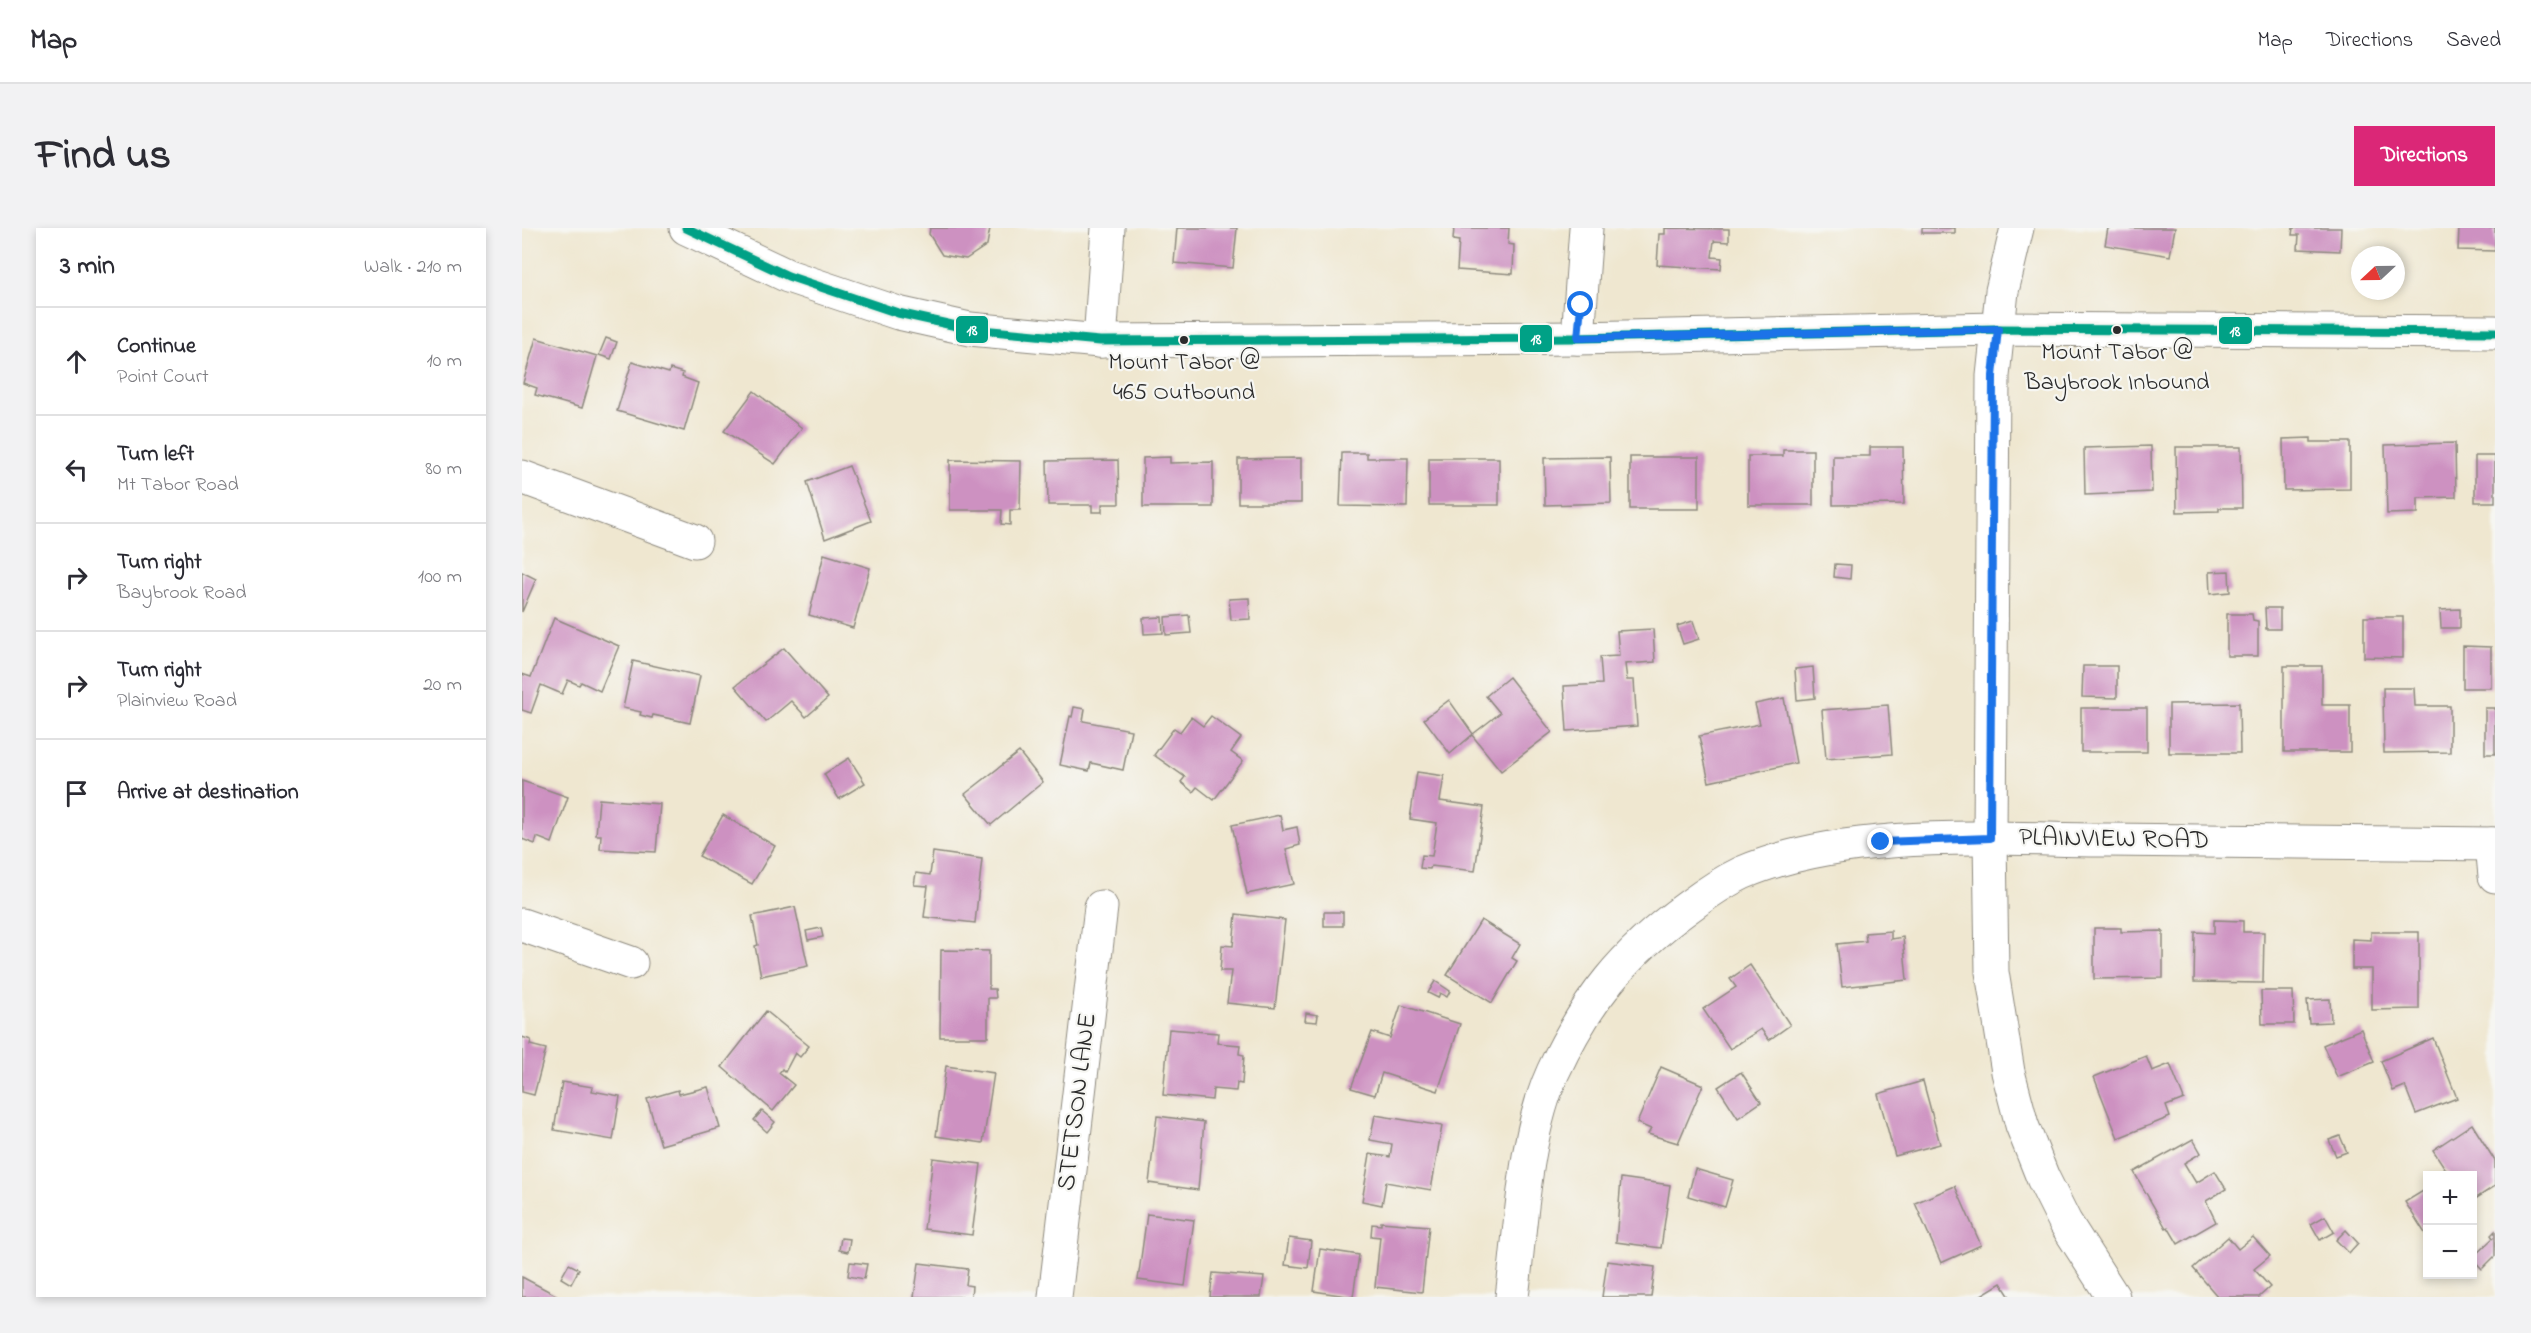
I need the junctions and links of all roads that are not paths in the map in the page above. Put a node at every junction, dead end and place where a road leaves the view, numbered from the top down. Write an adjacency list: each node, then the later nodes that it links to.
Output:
1 (686, 228): 8 (street)
2 (1108, 228): 8 (street)
3 (1586, 228): 7 (street)
4 (2017, 228): 5 (street)
5 (1998, 329): 6 (street); 7 (street); 11 (street)
6 (2495, 332)
7 (1578, 338): 8 (street)
8 (1100, 341)
9 (522, 477): 10 (street)
10 (695, 541)
11 (1990, 838): 12 (street, PLAINVIEW ROAD); 18 (street, PLAINVIEW ROAD); 19 (street)
12 (2494, 844): 13 (street)
13 (2495, 876)
14 (1101, 907): 17 (street, STETSON LANE)
15 (522, 925): 16 (street)
16 (631, 963)
17 (1054, 1297)
18 (1512, 1297)
19 (2113, 1297)

